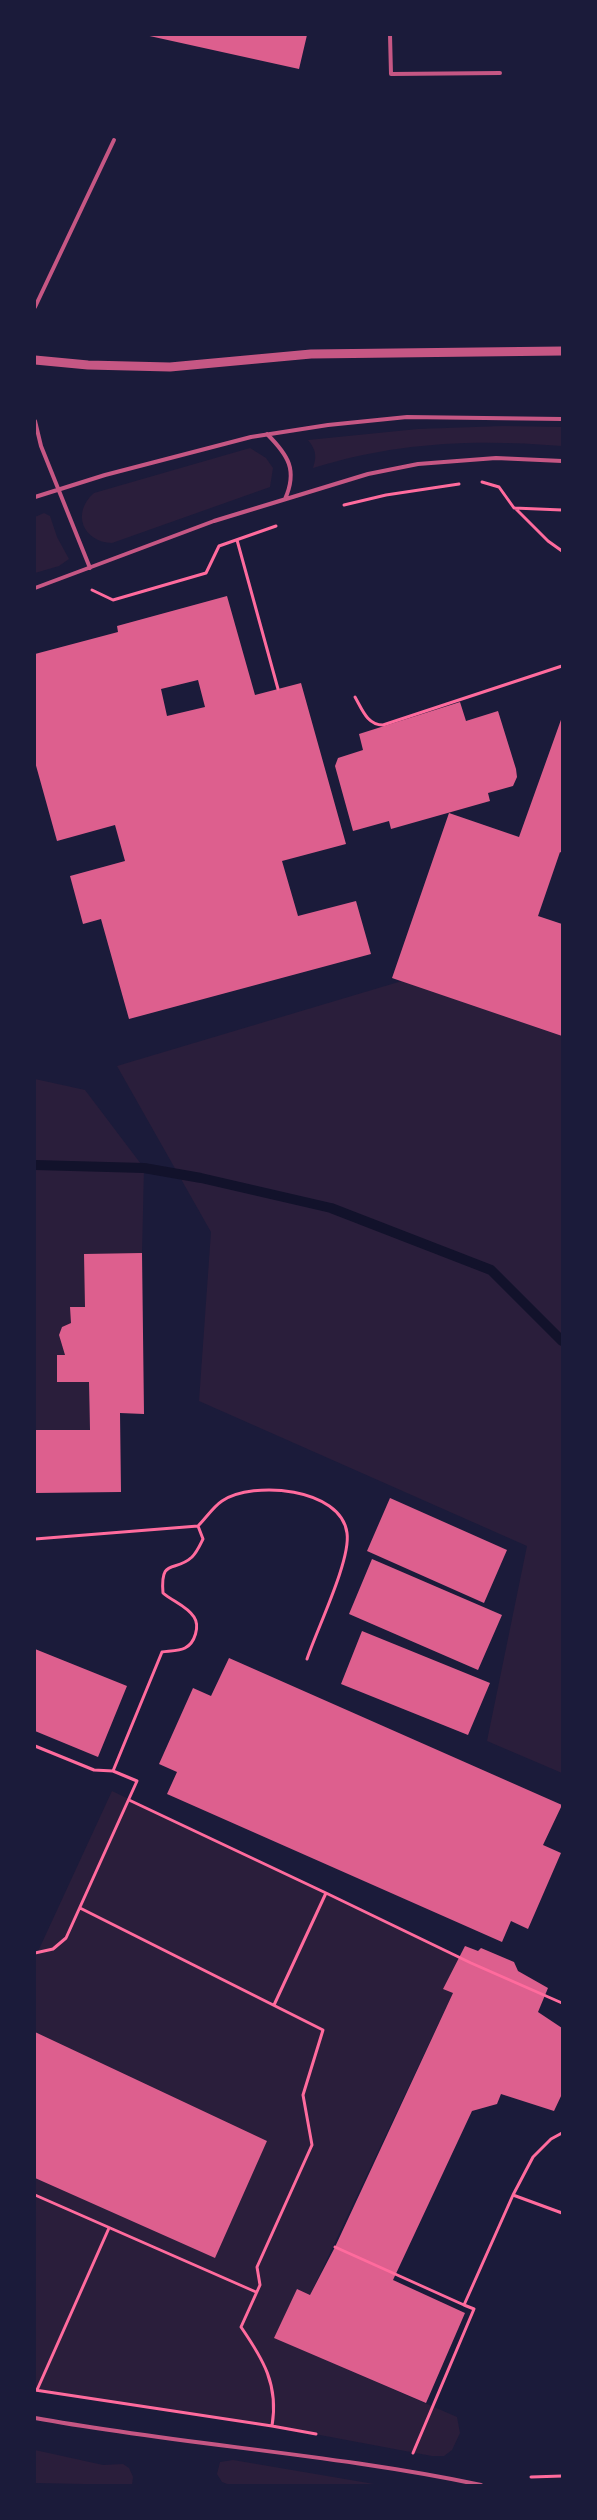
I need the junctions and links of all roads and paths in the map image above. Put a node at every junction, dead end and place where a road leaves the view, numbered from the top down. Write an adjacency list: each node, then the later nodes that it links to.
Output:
1 (390, 35): 2 (lane)
2 (500, 73)
3 (114, 140): 4 (lane)
4 (35, 307)
5 (562, 351): 6 (street)
6 (35, 360)
7 (562, 419): 9 (lane)
8 (35, 421): 13 (lane)
9 (268, 434): 13 (lane); 15 (lane)
10 (562, 461): 15 (lane)
11 (477, 482): 17 (path)
12 (462, 483): 16 (path)
13 (58, 489): 14 (lane); 22 (lane)
14 (35, 497)
15 (285, 499): 22 (lane)
16 (338, 506)
17 (514, 508): 18 (path); 21 (path)
18 (562, 510)
19 (284, 523): 20 (path)
20 (237, 540): 24 (path); 26 (path)
21 (562, 551)
22 (90, 568): 23 (lane)
23 (35, 588)
24 (83, 593)
25 (562, 666): 27 (path)
26 (278, 689)
27 (355, 697)
28 (198, 1526): 29 (path); 30 (path); 32 (path)
29 (35, 1539)
30 (306, 1659)
31 (35, 1746): 32 (path)
32 (113, 1771): 33 (path)
33 (129, 1800): 34 (path); 35 (path)
34 (326, 1894): 37 (path); 38 (path)
35 (80, 1908): 36 (path); 38 (path)
36 (35, 1953)
37 (562, 2003)
38 (274, 2005): 45 (path)
39 (562, 2133): 41 (path)
40 (35, 2195): 43 (path)
41 (513, 2195): 42 (path); 46 (path)
42 (562, 2213)
43 (109, 2228): 45 (path); 47 (path)
44 (335, 2246): 46 (path)
45 (256, 2292): 47 (path)
46 (464, 2305): 49 (path)
47 (36, 2390)
48 (35, 2418): 52 (lane)
49 (413, 2453)
50 (562, 2476): 51 (path)
51 (531, 2477)
52 (481, 2485)

